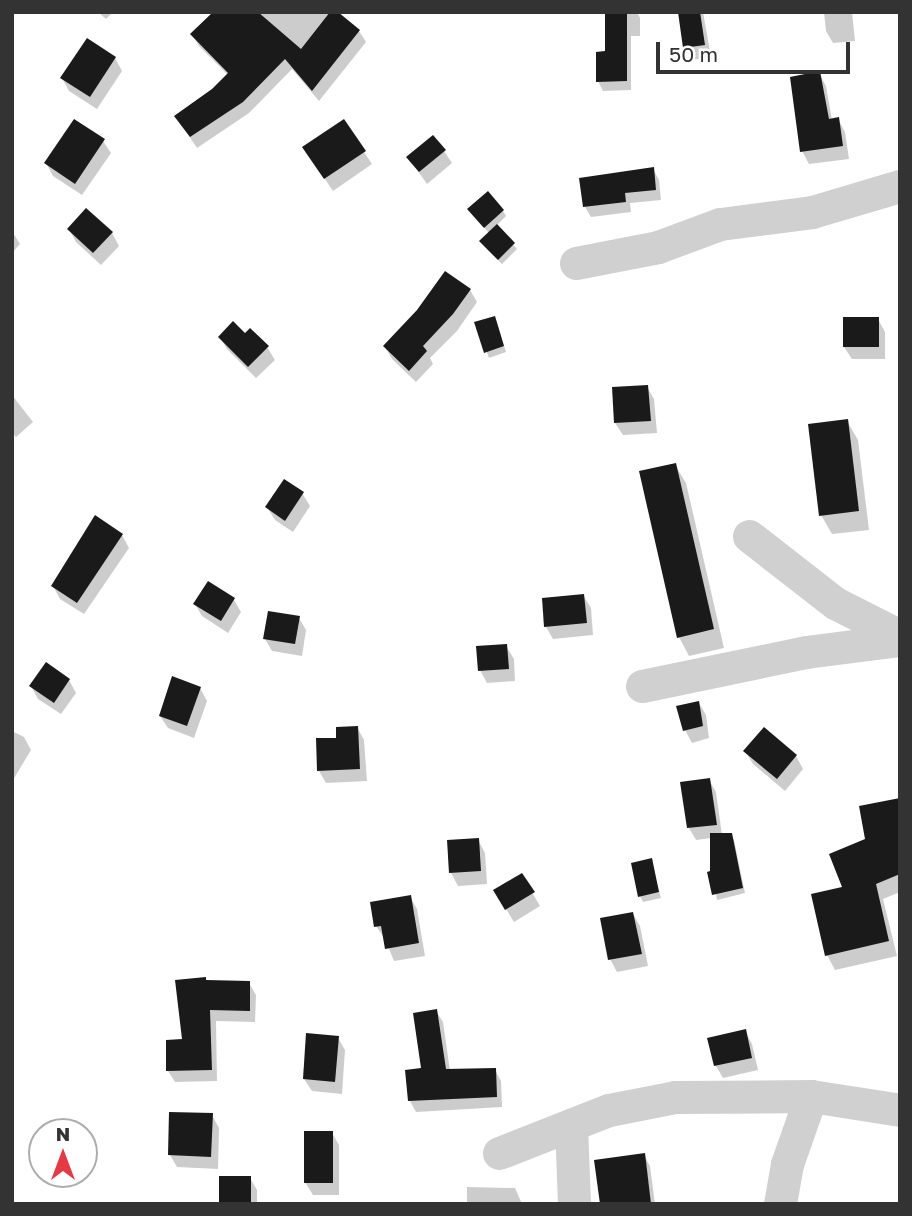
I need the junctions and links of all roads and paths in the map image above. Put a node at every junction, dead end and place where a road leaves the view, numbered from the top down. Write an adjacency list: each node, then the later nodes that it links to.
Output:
1 (900, 186): 2 (street)
2 (576, 263)
3 (749, 536): 4 (street)
4 (900, 638): 5 (street)
5 (642, 686)
6 (811, 1096): 7 (street); 8 (street); 11 (street)
7 (900, 1110)
8 (571, 1125): 9 (street); 10 (street)
9 (499, 1153)
10 (574, 1204)
11 (780, 1204)

